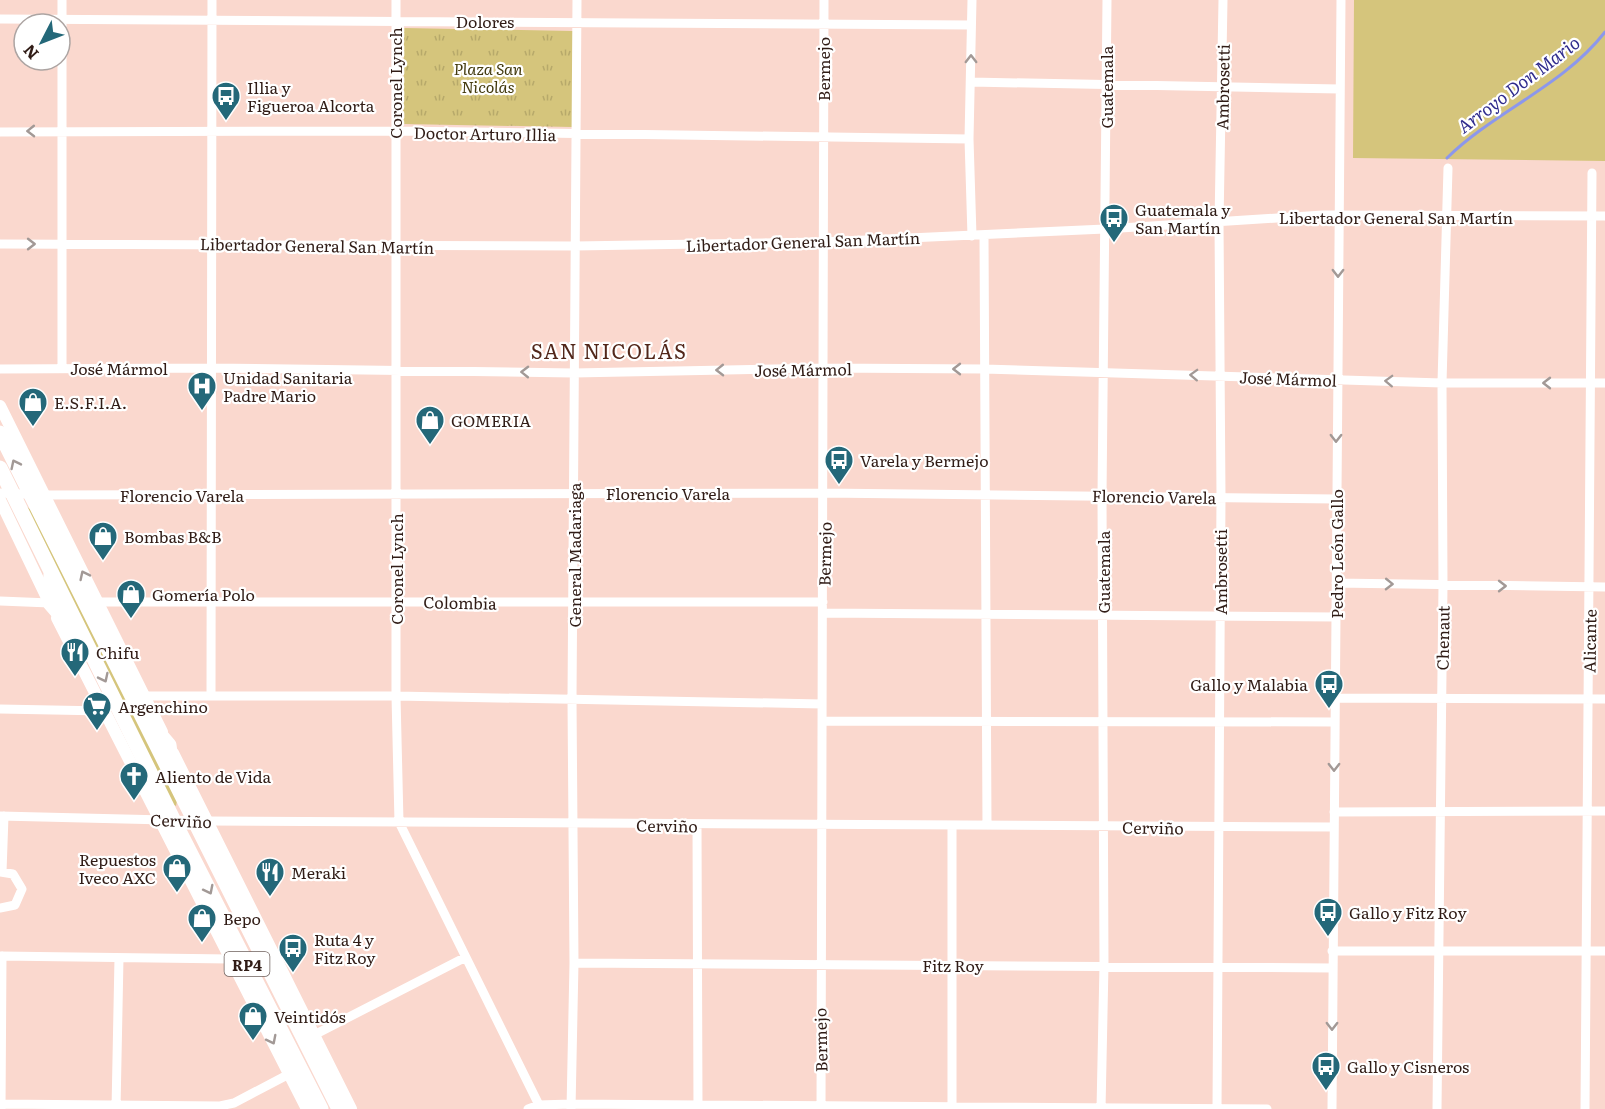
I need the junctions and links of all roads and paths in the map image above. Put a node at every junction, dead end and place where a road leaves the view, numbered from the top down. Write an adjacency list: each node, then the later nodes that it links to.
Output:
1 (212, 0): 10 (street)
2 (396, 0): 11 (street, Coronel Lynch)
3 (577, 0): 12 (street, General Madariaga)
4 (824, 0): 13 (street, Bermejo)
5 (972, 0): 14 (street)
6 (1107, 0): 17 (street, Guatemala)
7 (1223, 0): 18 (street, Ambrosetti)
8 (1341, 0): 19 (street, Pedro León Gallo)
9 (72, 19): 10 (street, Dolores)
10 (212, 19): 11 (street, Dolores); 21 (street)
11 (396, 21): 12 (street, Dolores); 22 (street, Coronel Lynch)
12 (577, 21): 13 (street, Dolores); 24 (street, General Madariaga)
13 (823, 23): 14 (street, Dolores); 25 (street, Bermejo)
14 (971, 25): 16 (street, one-way to 14)
15 (62, 72): 20 (street)
16 (971, 82): 17 (street); 26 (street)
17 (1107, 84): 18 (street); 34 (street, Guatemala)
18 (1222, 87): 19 (street); 33 (street, Ambrosetti)
19 (1341, 89): 29 (street, Pedro León Gallo)
20 (61, 130): 21 (street, Doctor Arturo Illia); 23 (street, Doctor Arturo Illia, one-way to 23); 39 (street)
21 (212, 131): 22 (street, Doctor Arturo Illia); 40 (street)
22 (395, 131): 24 (street, Doctor Arturo Illia); 41 (street, Coronel Lynch)
23 (0, 132)
24 (577, 134): 25 (street, Doctor Arturo Illia); 42 (street, General Madariaga)
25 (823, 136): 26 (street, Doctor Arturo Illia); 37 (street, Bermejo)
26 (969, 139): 35 (street)
27 (1448, 168): 32 (street, Chenaut)
28 (1592, 173): 30 (street, Alicante)
29 (1338, 214): 32 (street, Libertador General San Martín); 33 (street, Libertador General San Martín); 52 (street, Pedro León Gallo, one-way to 52)
30 (1592, 216): 31 (street, Libertador General San Martín); 32 (street, Libertador General San Martín); 54 (street, Alicante)
31 (1605, 216)
32 (1446, 217): 53 (street, Chenaut)
33 (1219, 222): 34 (street, Libertador General San Martín); 51 (street, Ambrosetti)
34 (1105, 229): 36 (street, Libertador General San Martín); 49 (street, Guatemala)
35 (972, 236): 36 (street, Libertador General San Martín); 37 (street, Libertador General San Martín)
36 (984, 236): 47 (street)
37 (822, 242): 42 (street, Libertador General San Martín); 45 (street, Bermejo)
38 (0, 244): 39 (street, Libertador General San Martín, one-way to 39)
39 (61, 244): 40 (street, Libertador General San Martín); 43 (street)
40 (211, 244): 41 (street, Libertador General San Martín); 44 (street)
41 (395, 246): 42 (street, Libertador General San Martín); 48 (street, Coronel Lynch)
42 (575, 246): 50 (street, General Madariaga)
43 (62, 368): 44 (street, José Mármol); 46 (street, José Mármol)
44 (211, 368): 48 (street, José Mármol); 64 (street)
45 (824, 368): 47 (street, José Mármol, one-way to 45); 50 (street, José Mármol, one-way to 50); 60 (street, Bermejo)
46 (0, 369)
47 (984, 369): 49 (street, José Mármol); 65 (street)
48 (395, 370): 50 (street, José Mármol, one-way to 48); 59 (street, Coronel Lynch)
49 (1104, 372): 51 (street, José Mármol, one-way to 49); 67 (street, Guatemala)
50 (574, 373): 61 (street, General Madariaga)
51 (1219, 376): 52 (street, José Mármol); 68 (street, Ambrosetti)
52 (1337, 380): 53 (street, José Mármol, one-way to 52); 69 (street, Pedro León Gallo, one-way to 69)
53 (1442, 383): 54 (street, José Mármol, one-way to 53); 72 (street, Chenaut)
54 (1590, 383): 55 (street, José Mármol); 73 (street, Alicante)
55 (1605, 383)
56 (0, 406): 63 (street)
57 (0, 433): 62 (main road, RP4, one-way to 57)
58 (0, 468): 66 (main road, RP4)
59 (396, 493): 61 (street, Florencio Varela); 64 (street, Florencio Varela); 76 (street, Coronel Lynch)
60 (824, 493): 61 (street, Florencio Varela); 65 (street, Florencio Varela); 79 (street, Bermejo)
61 (575, 494): 81 (street, General Madariaga)
62 (30, 495): 63 (street, Florencio Varela); 66 (street, Florencio Varela); 95 (main road, RP4)
63 (45, 495): 64 (street, Florencio Varela); 77 (street, one-way to 63)
64 (212, 495): 78 (street)
65 (986, 495): 67 (street, Florencio Varela); 83 (street)
66 (4, 496): 70 (main road, RP4); 80 (street)
67 (1102, 496): 68 (street, Florencio Varela); 84 (street, Guatemala)
68 (1221, 497): 69 (street, Florencio Varela); 85 (street, Ambrosetti)
69 (1336, 499): 71 (street, Pedro León Gallo)
70 (51, 570): 80 (main road); 87 (main road, RP4)
71 (1336, 583): 72 (street, one-way to 72); 86 (street, Pedro León Gallo)
72 (1443, 585): 73 (street, one-way to 73); 90 (street, Chenaut)
73 (1590, 587): 74 (street); 93 (street, Alicante)
74 (1605, 587)
75 (0, 601): 80 (street)
76 (396, 601): 78 (street, Colombia); 81 (street, Colombia); 89 (street, Coronel Lynch)
77 (97, 602): 78 (street, Colombia); 95 (street)
78 (212, 602): 88 (street)
79 (823, 602): 81 (street, Colombia); 82 (street, Bermejo)
80 (50, 603): 87 (main road); 98 (street)
81 (574, 603): 92 (street, General Madariaga)
82 (823, 613): 83 (street); 96 (street, Bermejo)
83 (985, 615): 84 (street); 100 (street)
84 (1103, 615): 85 (street); 102 (street, Guatemala)
85 (1220, 616): 86 (street); 101 (street, Ambrosetti)
86 (1335, 617): 91 (street, Pedro León Gallo)
87 (89, 647): 111 (main road, RP4, one-way to 111)
88 (211, 694): 89 (street); 95 (street)
89 (396, 696): 92 (street); 113 (street, Coronel Lynch)
90 (1440, 697): 91 (street); 93 (street); 106 (street, Chenaut)
91 (1335, 698): 103 (street, Pedro León Gallo)
92 (572, 699): 96 (street); 114 (street, General Madariaga)
93 (1587, 699): 94 (street); 107 (street, Alicante)
94 (1605, 699)
95 (140, 700): 104 (main road); 105 (main road, RP4)
96 (822, 704): 99 (street, Bermejo)
97 (0, 709): 98 (street)
98 (105, 711): 111 (street)
99 (823, 721): 100 (street); 116 (street, Bermejo)
100 (988, 721): 102 (street); 117 (street)
101 (1220, 721): 102 (street); 103 (street); 121 (street, Ambrosetti)
102 (1105, 722): 119 (street, Guatemala)
103 (1334, 722): 109 (street, Pedro León Gallo, one-way to 109)
104 (169, 745): 105 (main road); 112 (street)
105 (174, 782): 112 (main road, RP4)
106 (1440, 810): 107 (street); 109 (street); 126 (street, Chenaut)
107 (1588, 811): 108 (street); 127 (street, Alicante)
108 (1605, 811)
109 (1334, 812): 120 (street, Pedro León Gallo)
110 (2, 816): 111 (street, Cerviño); 122 (street)
111 (167, 819): 112 (street, Cerviño); 132 (street); 142 (main road, RP4, one-way to 142)
112 (200, 821): 113 (street, Cerviño); 124 (main road); 140 (main road, RP4)
113 (399, 822): 114 (street, Cerviño); 131 (street, Coronel Lynch)
114 (573, 824): 115 (street, Cerviño); 133 (street, General Madariaga)
115 (697, 825): 116 (street, Cerviño); 134 (street)
116 (822, 825): 118 (street, Cerviño); 135 (street, Bermejo)
117 (987, 825): 118 (street, Cerviño); 119 (street, Cerviño)
118 (952, 826): 137 (street)
119 (1104, 827): 121 (street, Cerviño); 136 (street, Guatemala)
120 (1333, 827): 121 (street, Cerviño); 125 (street, Pedro León Gallo)
121 (1220, 828): 138 (street, Ambrosetti)
122 (1, 872): 123 (street)
123 (0, 908)
124 (260, 928): 140 (street)
125 (1332, 951): 126 (street); 139 (street, Pedro León Gallo)
126 (1438, 951): 127 (street); 160 (street, Chenaut)
127 (1588, 951): 128 (street); 161 (street, Alicante)
128 (1605, 951)
129 (1, 956): 130 (street); 144 (street)
130 (119, 958): 132 (street); 146 (street)
131 (464, 958): 140 (street); 143 (street, Coronel Lynch)
132 (230, 959): 142 (street, one-way to 142)
133 (574, 963): 134 (street, Fitz Roy); 145 (street, General Madariaga)
134 (697, 963): 135 (street, Fitz Roy); 147 (street)
135 (820, 964): 137 (street, Fitz Roy); 149 (street, Bermejo)
136 (1104, 965): 137 (street, Fitz Roy); 138 (street, Fitz Roy); 151 (street, Guatemala)
137 (951, 966): 148 (street)
138 (1219, 966): 139 (street, Fitz Roy); 157 (street, Ambrosetti)
139 (1332, 968): 159 (street, Pedro León Gallo, one-way to 159)
140 (309, 1037): 141 (main road); 154 (main road, RP4)
141 (331, 1069): 154 (main road); 155 (street)
142 (294, 1071): 146 (street); 152 (street); 153 (main road, RP4)
143 (539, 1105): 145 (street); 156 (street)
144 (1, 1106): 146 (street)
145 (571, 1106): 147 (street)
146 (116, 1107)
147 (698, 1107): 149 (street)
148 (952, 1107): 149 (street); 150 (street)
149 (821, 1108)
150 (993, 1108): 151 (street)
151 (1101, 1108): 157 (street)
152 (307, 1109)
153 (321, 1109)
154 (340, 1109)
155 (351, 1109)
156 (528, 1109)
157 (1217, 1109): 158 (street)
158 (1267, 1109)
159 (1332, 1109)
160 (1437, 1109)
161 (1585, 1109)

